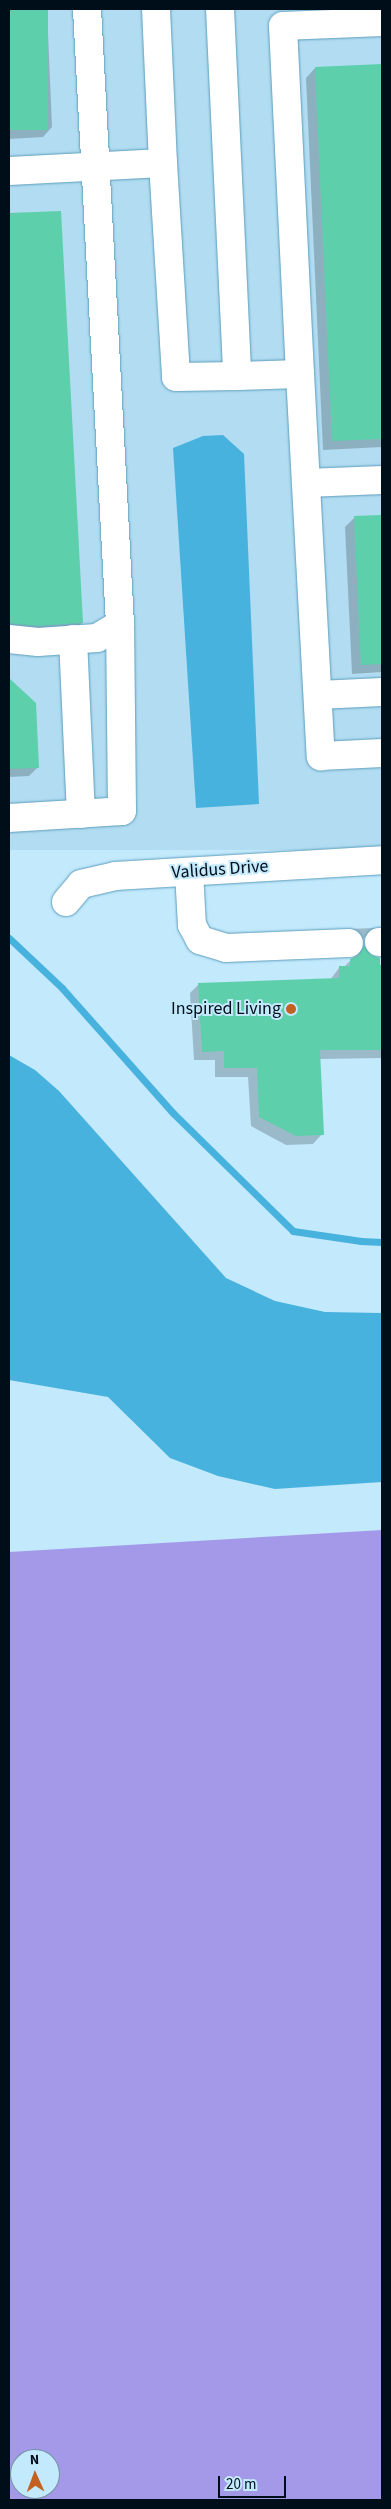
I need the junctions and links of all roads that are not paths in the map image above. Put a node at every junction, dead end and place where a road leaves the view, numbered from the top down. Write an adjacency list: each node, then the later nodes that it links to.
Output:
1 (87, 9): 7 (street)
2 (156, 9): 6 (street)
3 (220, 9): 10 (street)
4 (283, 18): 5 (street); 9 (street)
5 (382, 22)
6 (163, 163): 7 (street); 10 (street)
7 (96, 167): 8 (street); 13 (street)
8 (9, 171)
9 (300, 374): 10 (street); 12 (street)
10 (237, 376)
11 (382, 480): 12 (street)
12 (306, 483): 17 (street)
13 (120, 624): 15 (street); 19 (street)
14 (9, 639): 15 (street)
15 (73, 639): 19 (street)
16 (382, 692): 17 (street)
17 (318, 695): 18 (street)
18 (382, 753)
19 (81, 814): 20 (street)
20 (9, 818)
21 (382, 860): 22 (street, Validus Drive)
22 (189, 872): 23 (street, Validus Drive); 24 (street)
23 (66, 902)
24 (350, 943)

